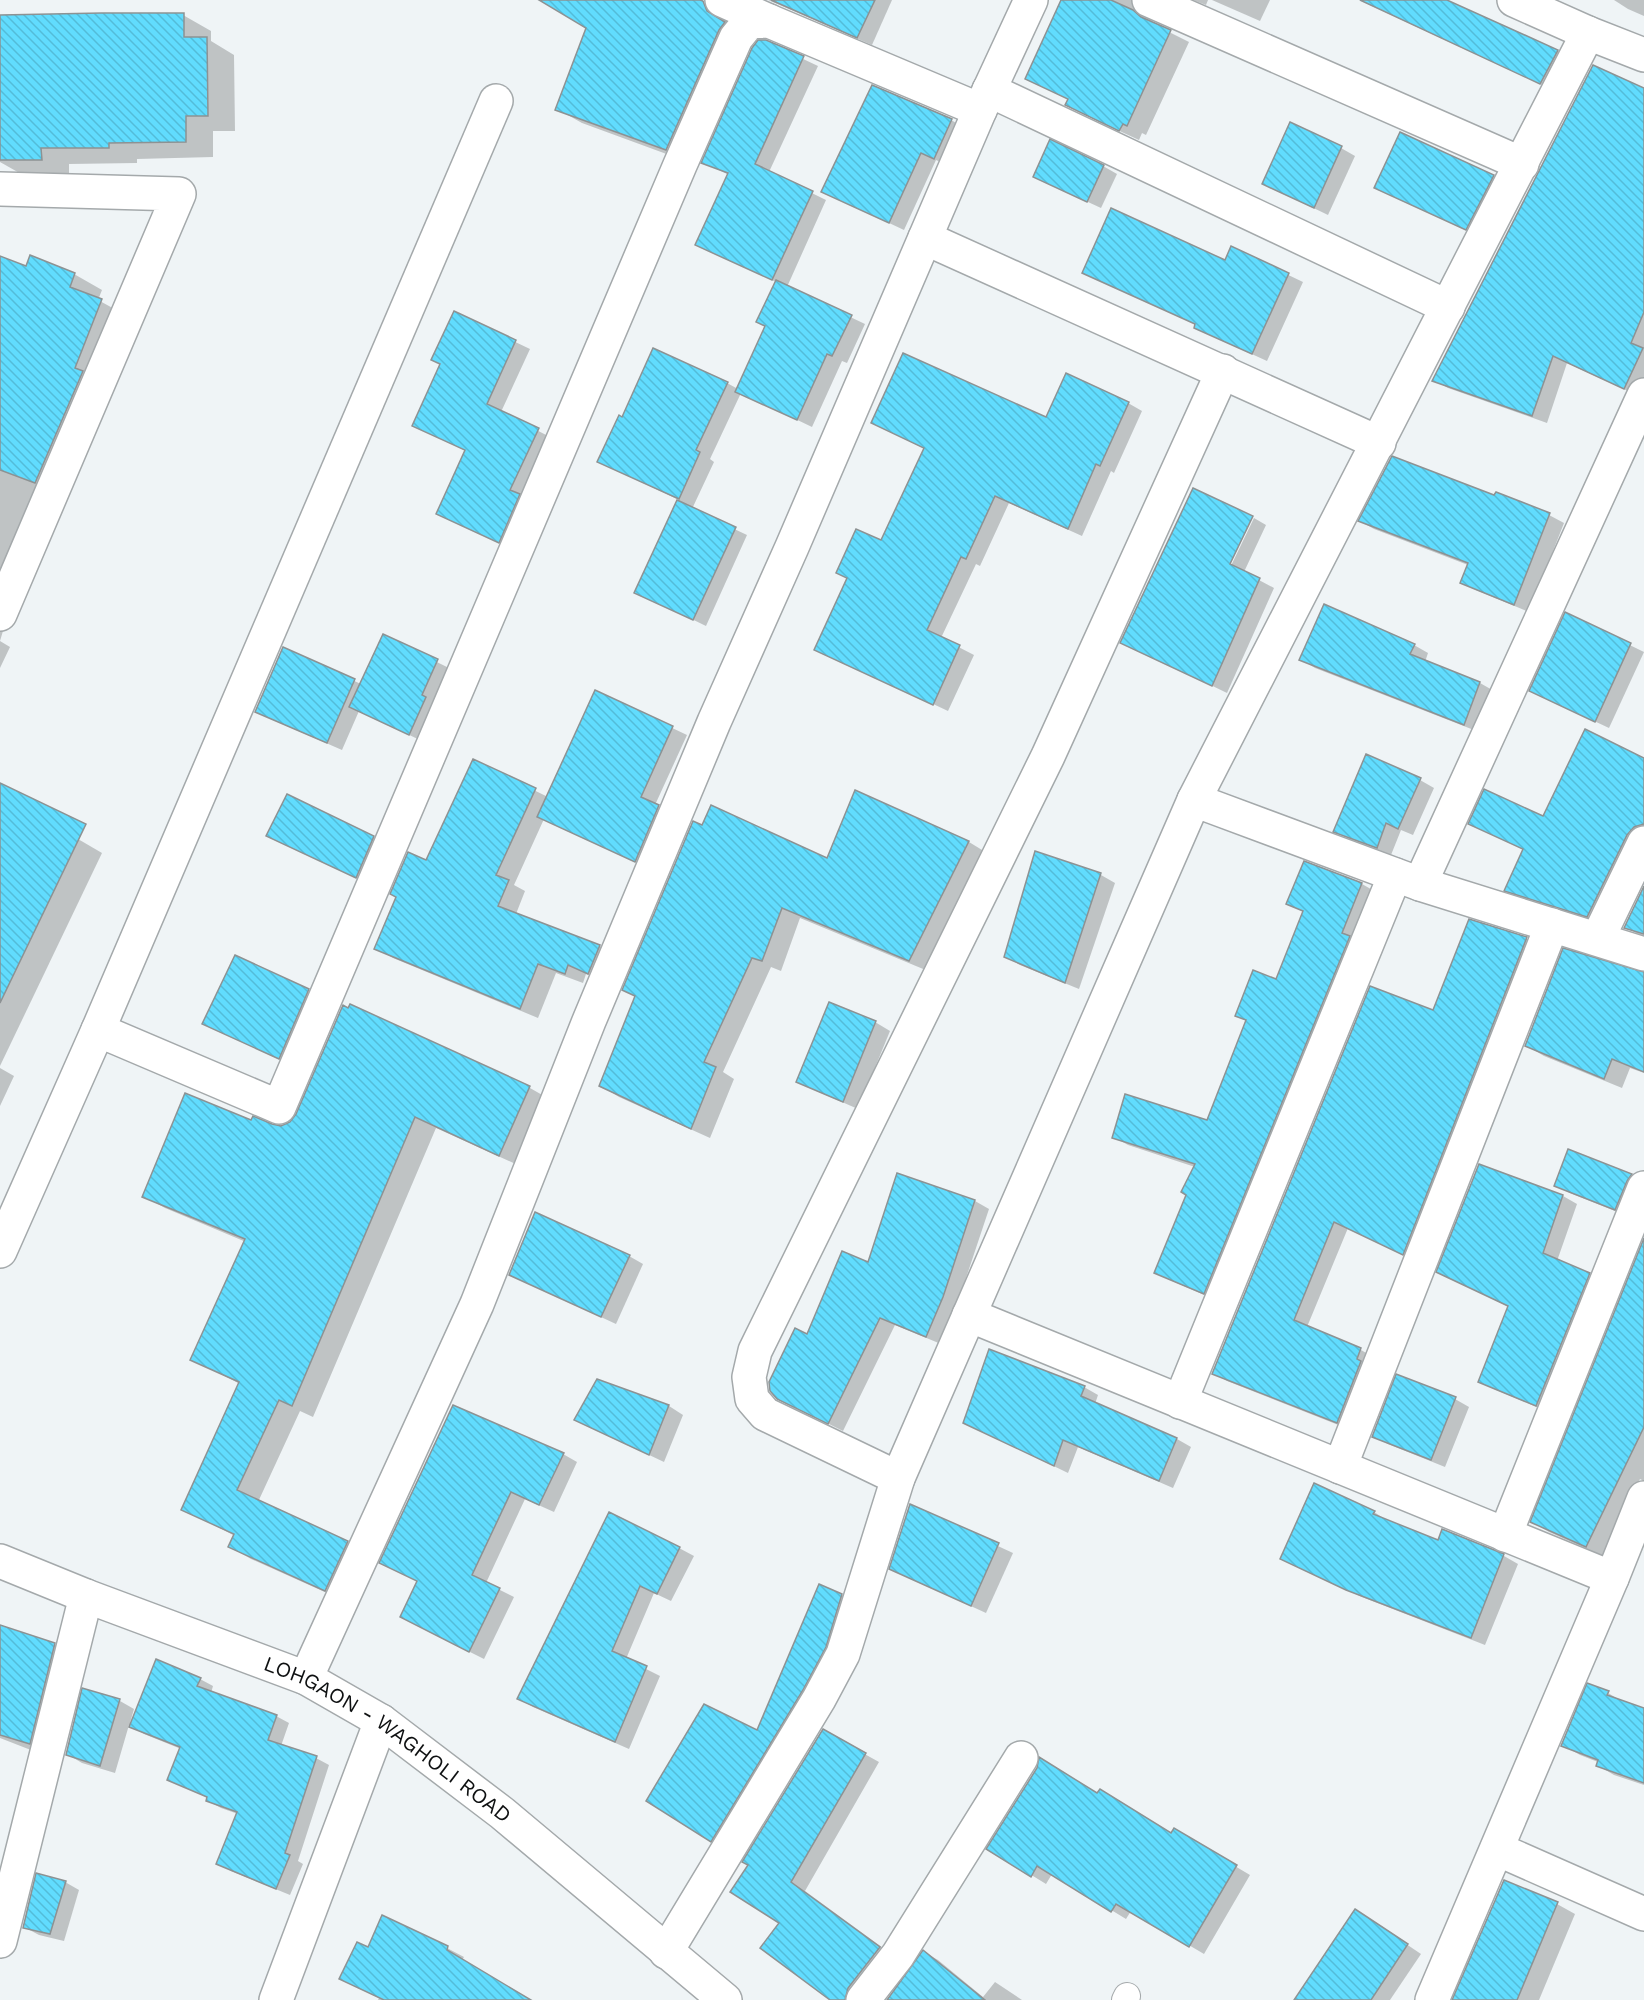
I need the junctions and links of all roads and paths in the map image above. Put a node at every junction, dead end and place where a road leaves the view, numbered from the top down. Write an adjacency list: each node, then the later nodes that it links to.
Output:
1 (722, 0): 5 (street)
2 (1031, 0): 8 (street)
3 (1149, 0): 10 (street)
4 (1514, 0): 6 (street)
5 (769, 21): 8 (street); 24 (street)
6 (1588, 33): 7 (street); 10 (street)
7 (1644, 55)
8 (985, 100): 12 (street); 13 (street)
9 (496, 101): 24 (street)
10 (1522, 164): 13 (street)
11 (0, 189): 17 (street)
12 (925, 238): 14 (street); 36 (street)
13 (1448, 307): 16 (street)
14 (1223, 371): 16 (street); 30 (street)
15 (1644, 395): 20 (street)
16 (1378, 443): 18 (street)
17 (0, 614)
18 (1194, 800): 20 (street); 27 (street)
19 (1644, 843): 22 (street)
20 (1407, 879): 21 (street); 28 (street)
21 (1552, 925): 22 (street); 29 (street)
22 (1598, 938): 23 (street)
23 (1644, 954)
24 (98, 1030): 26 (street)
25 (1644, 1188): 32 (street)
26 (0, 1251)
27 (969, 1315): 28 (street); 30 (street)
28 (1180, 1402): 29 (street)
29 (1340, 1467): 32 (street)
30 (898, 1478): 42 (street)
31 (1644, 1498): 34 (street)
32 (1504, 1534): 34 (street)
33 (0, 1561): 35 (street, LOHGAON - WAGHOLI ROAD)
34 (1625, 1567): 39 (street)
35 (86, 1596): 36 (street, LOHGAON - WAGHOLI ROAD); 41 (street)
36 (306, 1678): 37 (street, LOHGAON - WAGHOLI ROAD)
37 (381, 1721): 42 (street, LOHGAON - WAGHOLI ROAD); 43 (street)
38 (1021, 1758): 45 (street)
39 (1497, 1849): 40 (street); 46 (street)
40 (1644, 1914)
41 (0, 1941)
42 (666, 1952): 44 (street, LOHGAON - WAGHOLI ROAD)
43 (276, 2000)
44 (725, 2000)
45 (863, 2000)
46 (1432, 2000)

